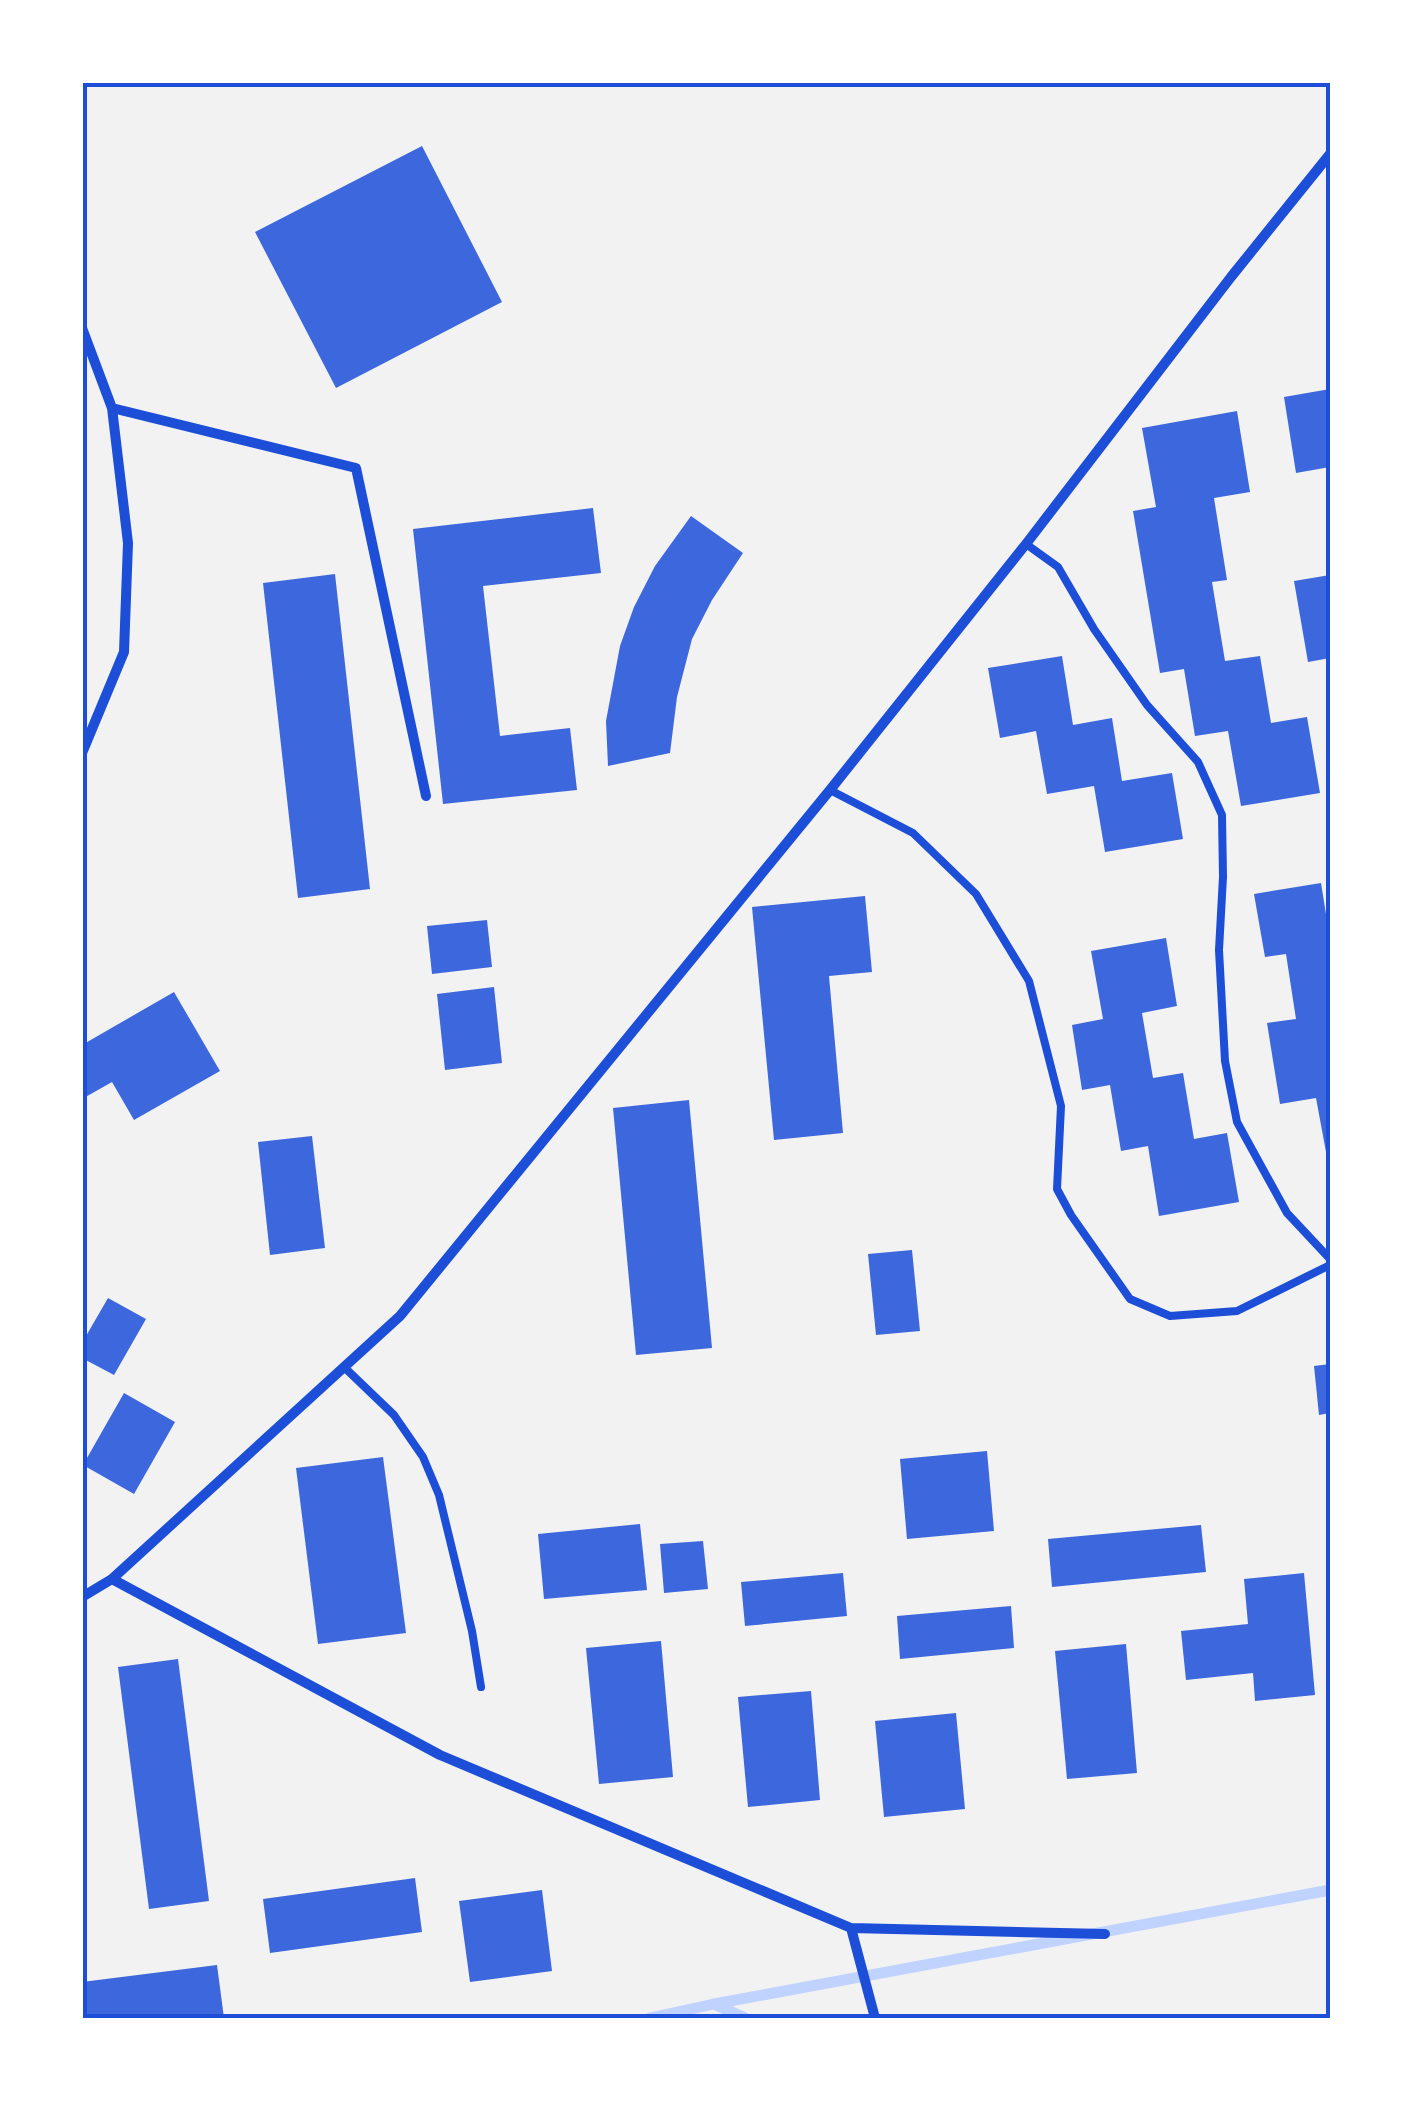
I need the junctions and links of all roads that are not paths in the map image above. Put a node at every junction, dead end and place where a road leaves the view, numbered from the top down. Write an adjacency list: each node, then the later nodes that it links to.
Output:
1 (1330, 154): 4 (street)
2 (82, 328): 3 (street)
3 (112, 408): 5 (street); 7 (street)
4 (1026, 544): 6 (street); 8 (lane)
5 (82, 753)
6 (830, 790): 8 (lane); 9 (street)
7 (426, 796)
8 (1330, 1262)
9 (344, 1368): 10 (street); 12 (lane)
10 (112, 1579): 11 (street); 13 (street)
11 (82, 1597)
12 (481, 1687)
13 (851, 1928): 14 (street); 15 (street)
14 (1105, 1934)
15 (875, 2018)

